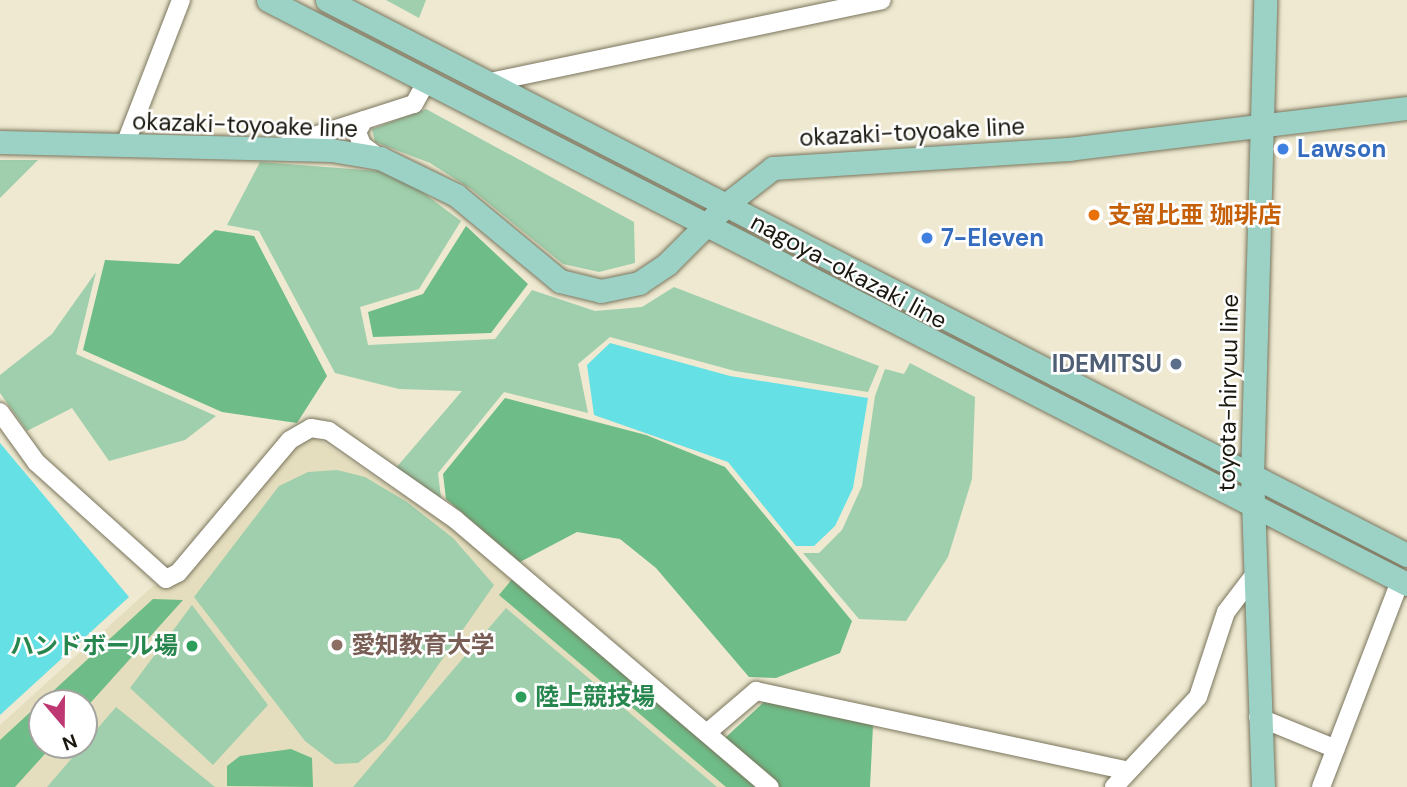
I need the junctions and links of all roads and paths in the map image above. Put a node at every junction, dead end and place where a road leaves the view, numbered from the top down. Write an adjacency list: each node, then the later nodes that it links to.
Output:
1 (181, 0): 12 (street)
2 (268, 0): 6 (main road, nagoya-okazaki line)
3 (327, 0): 7 (main road, nagoya-okazaki line)
4 (882, 0): 7 (street)
5 (1265, 0): 10 (main road, toyota-hiryuu line)
6 (427, 81): 9 (street); 16 (main road, nagoya-okazaki line)
7 (495, 81): 15 (main road, nagoya-okazaki line)
8 (1407, 108): 10 (main road, okazaki-toyoake line)
9 (364, 120): 13 (street); 14 (street)
10 (1265, 123): 15 (main road, okazaki-toyoake line); 18 (main road, toyota-hiryuu line)
11 (0, 142): 12 (main road, okazaki-toyoake line)
12 (124, 147): 13 (main road, okazaki-toyoake line)
13 (277, 148): 14 (main road, okazaki-toyoake line)
14 (380, 158): 16 (main road, okazaki-toyoake line)
15 (728, 202): 16 (main road, okazaki-toyoake line); 18 (main road, nagoya-okazaki line)
16 (706, 226): 19 (main road, nagoya-okazaki line)
17 (0, 412): 24 (street)
18 (1252, 477): 19 (main road, toyota-hiryuu line); 20 (main road, nagoya-okazaki line)
19 (1252, 508): 21 (main road, toyota-hiryuu line); 22 (main road, nagoya-okazaki line)
20 (1407, 555)
21 (1252, 578): 23 (main road, toyota-hiryuu line); 26 (street)
22 (1404, 582): 25 (street)
23 (1258, 717): 25 (street); 29 (main road, toyota-hiryuu line)
24 (709, 731): 26 (street); 27 (street)
25 (1336, 749): 30 (street)
26 (1128, 771): 28 (street)
27 (770, 787)
28 (1114, 787)
29 (1263, 787)
30 (1321, 787)

